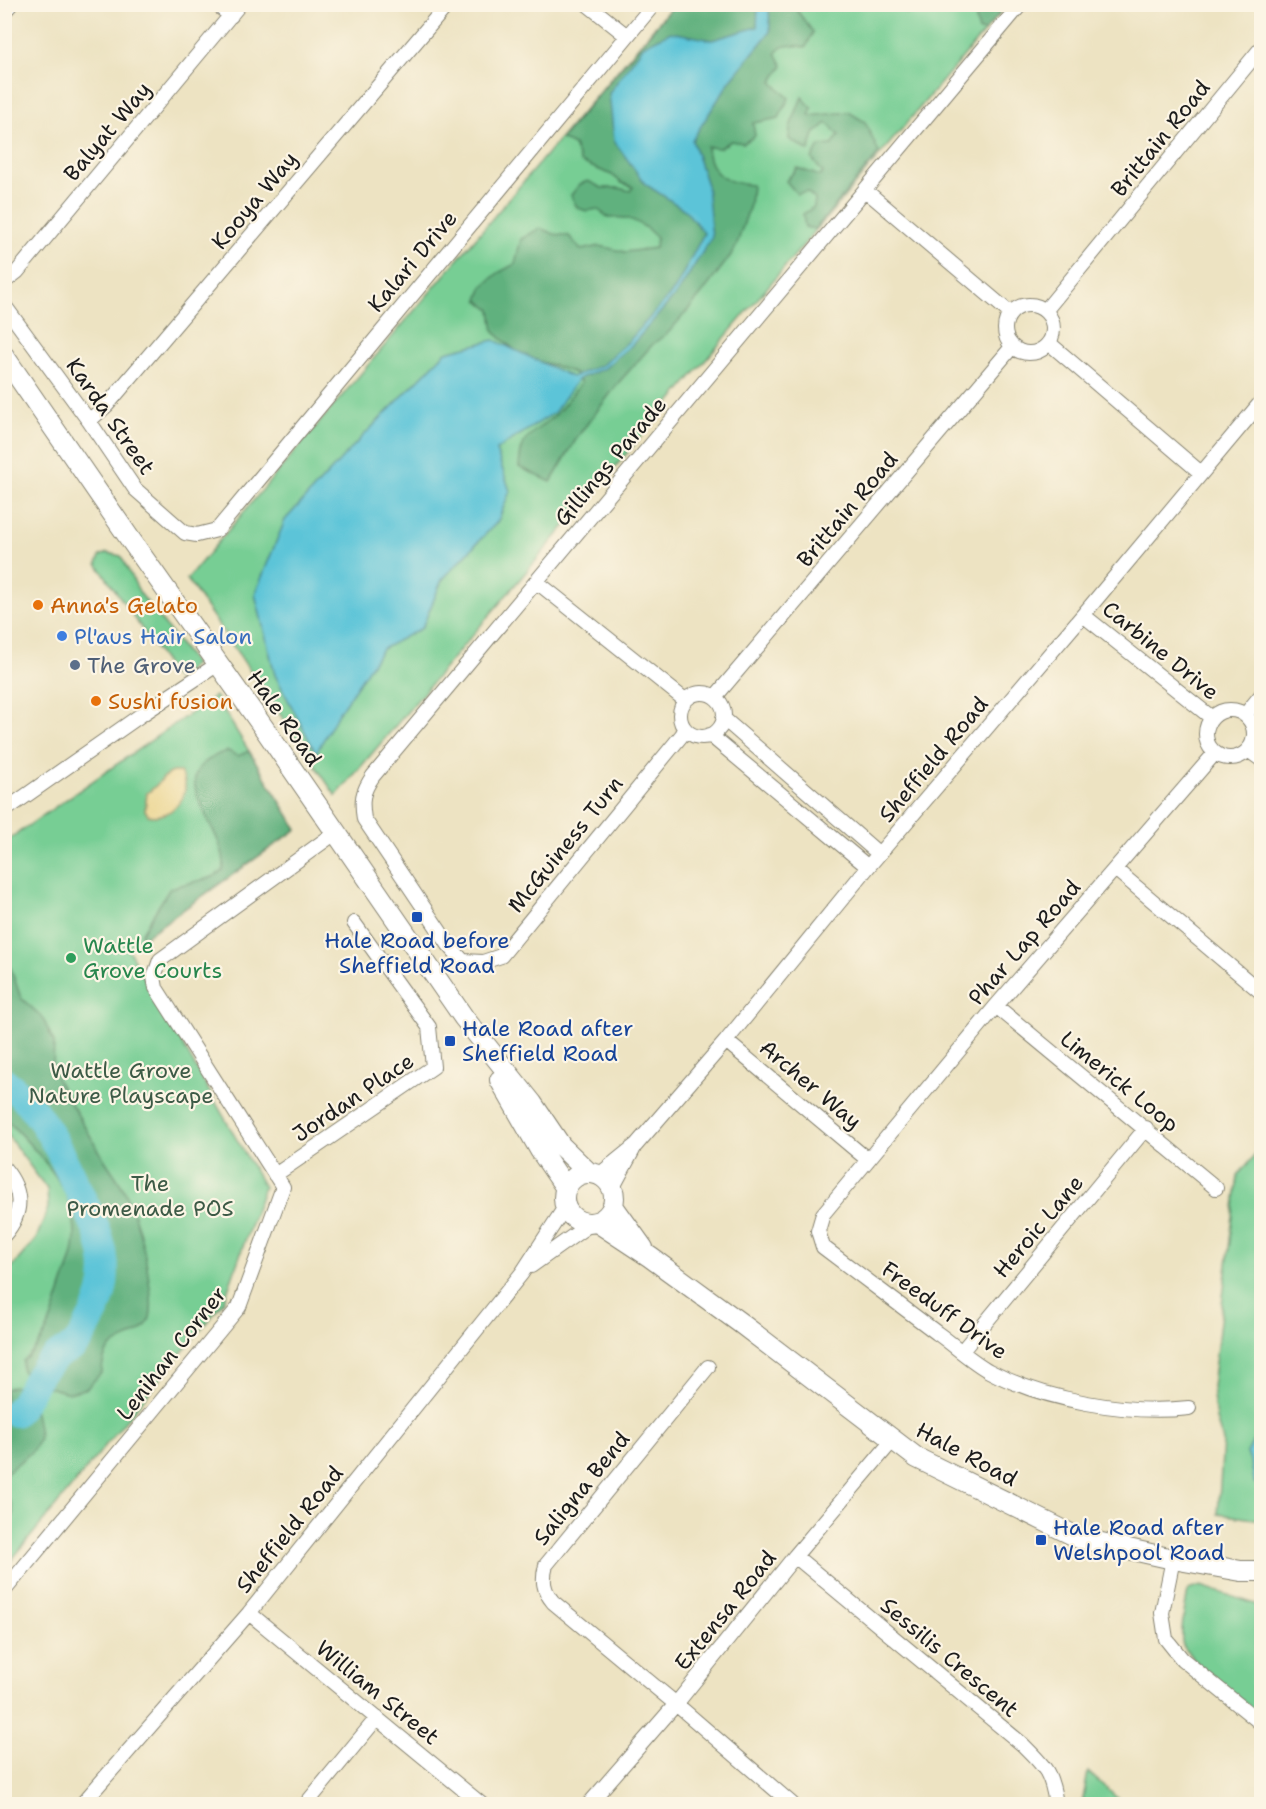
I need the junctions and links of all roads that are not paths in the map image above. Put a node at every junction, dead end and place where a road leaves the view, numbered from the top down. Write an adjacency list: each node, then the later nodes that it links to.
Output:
1 (11, 4): 8 (street)
2 (216, 4): 9 (street)
3 (240, 4): 9 (street, Balyat Way)
4 (448, 4): 21 (street, Kooya Way)
5 (587, 4): 10 (street)
6 (654, 4): 10 (street, Kalari Drive)
7 (1021, 4): 12 (street, Gillings Parade)
8 (4, 12)
9 (231, 16): 13 (street, Balyat Way)
10 (627, 36): 23 (street, Kalari Drive)
11 (1262, 47): 15 (street, Brittain Road)
12 (865, 190): 16 (street); 24 (street, Gillings Parade)
13 (4, 282)
14 (4, 304): 21 (street, Karda Street)
15 (1045, 311): 16 (street); 17 (street)
16 (1010, 313): 18 (street)
17 (1049, 343): 18 (street); 22 (street)
18 (1012, 348): 28 (street, Brittain Road)
19 (4, 356): 26 (main road, Hale Road)
20 (1262, 400): 22 (street, Sheffield Road)
21 (90, 421): 23 (street, Karda Street)
22 (1201, 473): 25 (street, Sheffield Road)
23 (197, 535)
24 (537, 582): 29 (street); 48 (street, Gillings Parade)
25 (1083, 615): 32 (street, Carbine Drive); 44 (street, Sheffield Road)
26 (218, 664): 41 (street); 43 (main road, Hale Road)
27 (1262, 694): 30 (street)
28 (715, 697): 29 (street); 31 (street)
29 (685, 700): 33 (street)
30 (1245, 715): 32 (street); 35 (street)
31 (723, 718): 34 (street); 36 (street)
32 (1212, 718): 37 (street)
33 (686, 730): 34 (street); 48 (street, McGuiness Turn)
34 (710, 735): 39 (street)
35 (1248, 750): 37 (street); 38 (street)
36 (761, 753): 39 (street); 40 (street)
37 (1215, 753): 46 (street, Phar Lap Road)
38 (1262, 760)
39 (749, 766): 42 (street)
40 (824, 807): 42 (street); 44 (street)
41 (4, 811)
42 (813, 819): 45 (street)
43 (335, 833): 51 (main road, Hale Road); 57 (street, Lenihan Corner)
44 (879, 854): 45 (street, Sheffield Road)
45 (868, 867): 52 (street, Sheffield Road)
46 (1115, 868): 49 (street); 50 (street, Phar Lap Road)
47 (354, 923): 57 (street, Jordan Place)
48 (464, 961)
49 (1262, 993)
50 (996, 1006): 53 (street, Limerick Loop); 55 (street, Phar Lap Road)
51 (465, 1018): 58 (main road, Hale Road); 60 (main road, Hale Road)
52 (726, 1041): 54 (street, Sheffield Road); 55 (street, Archer Way)
53 (1146, 1128): 59 (street, Limerick Loop); 65 (street, Heroic Lane)
54 (636, 1145): 58 (street, Sheffield Road); 58 (street, Sheffield Road)
55 (868, 1160): 65 (street, Freeduff Drive)
56 (4, 1168): 62 (street)
57 (275, 1175): 72 (street, Lenihan Corner)
58 (603, 1186): 60 (main road); 61 (main road); 63 (main road, Hale Road)
59 (1216, 1188)
60 (566, 1197): 61 (main road); 64 (street, Sheffield Road)
61 (593, 1223): 63 (main road, Hale Road); 64 (street, Sheffield Road)
62 (4, 1235)
63 (650, 1257): 68 (main road, Hale Road)
64 (522, 1273): 73 (street, Sheffield Road)
65 (962, 1351): 67 (street, Freeduff Drive)
66 (708, 1367): 74 (street, Saligna Bend)
67 (1189, 1408)
68 (893, 1440): 69 (street, Extensa Road); 70 (main road, Hale Road)
69 (795, 1556): 74 (street, Extensa Road); 82 (street, Sessilis Crescent)
70 (1173, 1559): 71 (main road, Hale Road); 76 (street)
71 (1256, 1572)
72 (4, 1591)
73 (249, 1613): 75 (street, William Street); 77 (street, Sheffield Road)
74 (676, 1704): 80 (street, Extensa Road); 81 (street)
75 (377, 1718): 78 (street); 79 (street, William Street)
76 (1262, 1724)
77 (82, 1804)
78 (306, 1804)
79 (481, 1804)
80 (589, 1804)
81 (792, 1804)
82 (1056, 1804)

